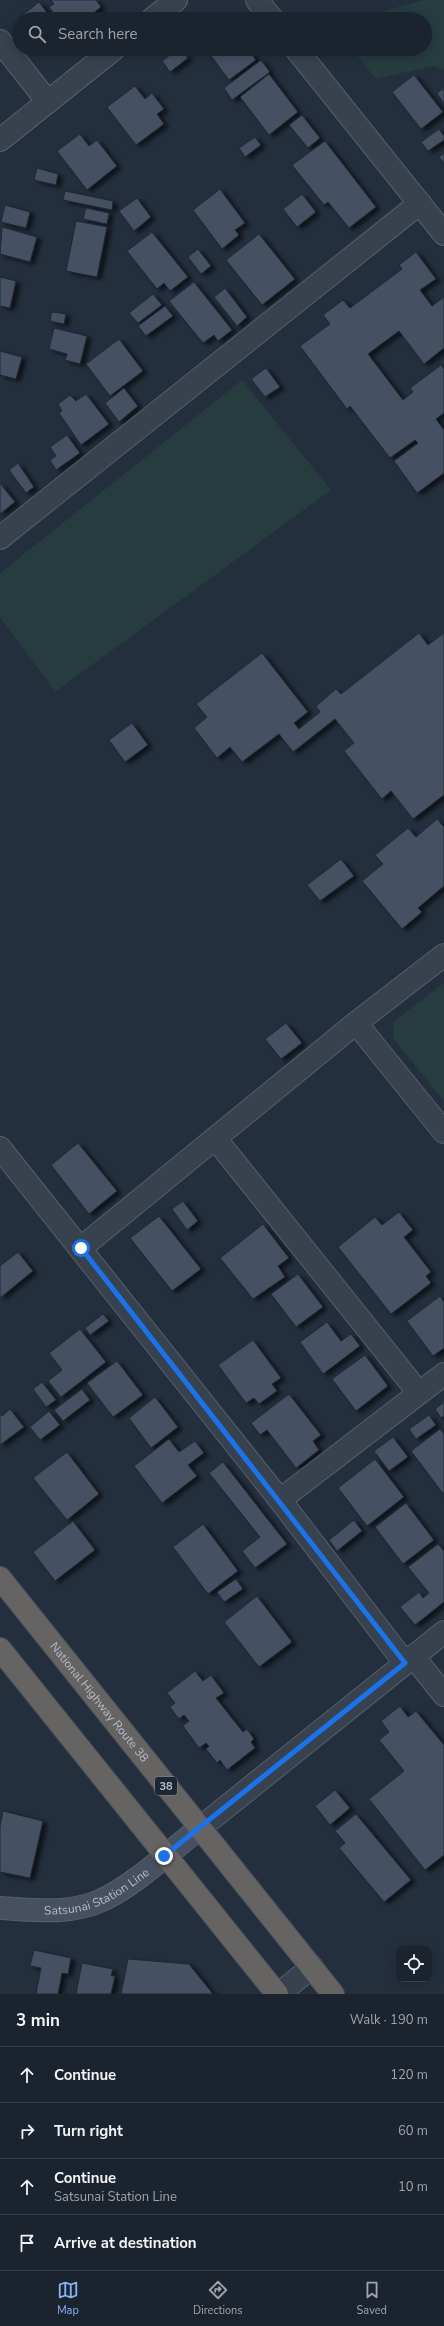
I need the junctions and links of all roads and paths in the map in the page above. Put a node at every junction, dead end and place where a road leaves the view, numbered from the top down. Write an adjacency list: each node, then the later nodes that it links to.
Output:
1 (176, 0): 3 (street)
2 (257, 0): 4 (street)
3 (161, 12)
4 (266, 12)
5 (0, 41): 8 (street)
6 (105, 56): 8 (street)
7 (302, 56): 10 (street)
8 (48, 102): 9 (street)
9 (0, 140)
10 (420, 204): 11 (street); 12 (street)
11 (444, 234)
12 (0, 538)
13 (444, 955): 14 (street)
14 (356, 1024): 15 (street); 16 (street)
15 (444, 1132)
16 (215, 1138): 18 (street); 20 (street)
17 (0, 1148): 18 (street)
18 (81, 1248): 21 (street)
19 (444, 1374): 20 (street)
20 (420, 1393): 21 (street)
21 (280, 1500): 25 (street)
22 (0, 1578): 27 (highway, National Highway Route 38 / 38)
23 (444, 1632): 25 (street)
24 (0, 1649): 28 (highway)
25 (409, 1660): 26 (street); 27 (street)
26 (444, 1695)
27 (200, 1828): 28 (main road, Satsunai Station Line); 30 (highway, National Highway Route 38 / 38)
28 (164, 1856): 29 (main road, Satsunai Station Line); 31 (highway)
29 (0, 1908)
30 (312, 1967): 31 (street); 32 (highway, National Highway Route 38 / 38)
31 (278, 1994)
32 (333, 1994)

